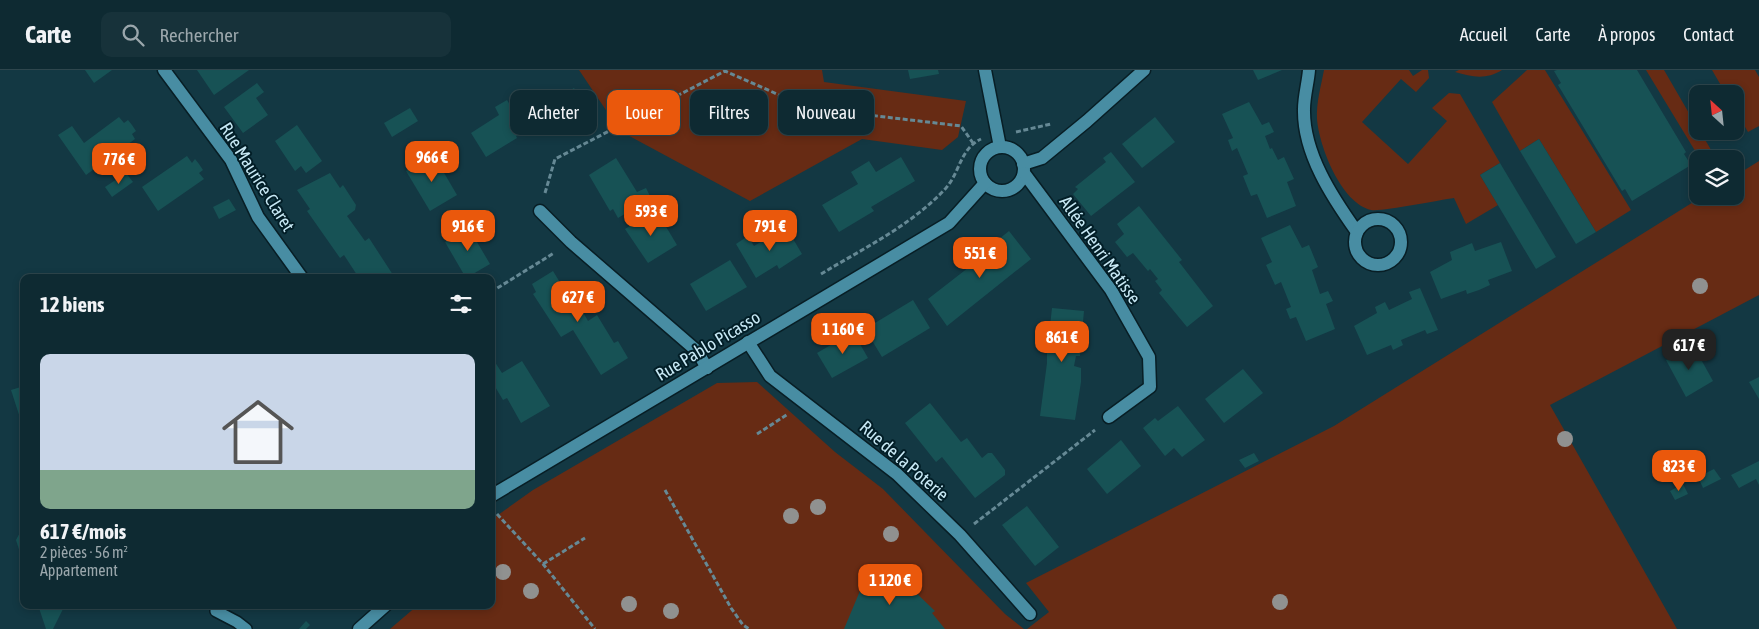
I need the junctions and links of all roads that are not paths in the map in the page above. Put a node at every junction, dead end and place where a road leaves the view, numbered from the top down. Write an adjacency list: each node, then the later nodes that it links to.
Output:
1 (164, 70): 10 (street, Rue Maurice Claret)
2 (985, 70): 5 (street)
3 (1144, 70): 6 (street)
4 (1309, 70): 9 (street)
5 (999, 141): 6 (street); 7 (street)
6 (1023, 168): 7 (street); 13 (street, Allée Henri Matisse)
7 (985, 183): 11 (street, Rue Pablo Picasso)
8 (540, 211): 12 (street)
9 (1357, 232)
10 (299, 274)
11 (748, 342): 12 (street, Rue Pablo Picasso); 17 (street, Rue de la Poterie)
12 (707, 368): 14 (street, Rue Pablo Picasso)
13 (1109, 417)
14 (495, 494)
15 (382, 609): 19 (street)
16 (216, 611): 18 (lane)
17 (1030, 614)
18 (246, 629)
19 (359, 629)

